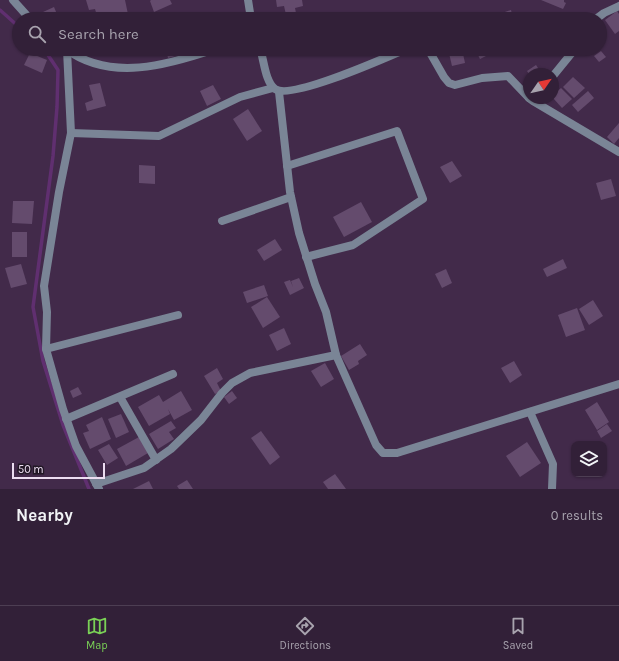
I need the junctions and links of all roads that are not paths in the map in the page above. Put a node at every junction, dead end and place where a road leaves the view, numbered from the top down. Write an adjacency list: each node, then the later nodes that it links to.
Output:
1 (13, 0): 4 (street)
2 (248, 0): 5 (street)
3 (619, 6): 6 (street)
4 (22, 12)
5 (250, 12)
6 (606, 12)
7 (66, 56): 18 (street)
8 (76, 56): 9 (street)
9 (194, 56)
10 (262, 56): 15 (street)
11 (390, 56): 15 (street)
12 (432, 56): 16 (street)
13 (569, 56): 14 (street)
14 (559, 69)
15 (276, 90): 18 (street); 20 (street)
16 (523, 90)
17 (540, 104): 19 (street)
18 (71, 133): 25 (street)
19 (619, 152)
20 (287, 166): 21 (street); 23 (street)
21 (291, 197): 22 (street); 23 (street)
22 (222, 221)
23 (306, 257): 26 (street)
24 (178, 315): 25 (street)
25 (46, 349): 31 (street)
26 (336, 354): 30 (street); 32 (street)
27 (173, 374): 29 (street)
28 (619, 384): 30 (street)
29 (120, 397): 31 (street); 32 (street)
30 (530, 412): 34 (street)
31 (66, 419): 33 (street)
32 (156, 460): 33 (street)
33 (98, 486)
34 (552, 489)

